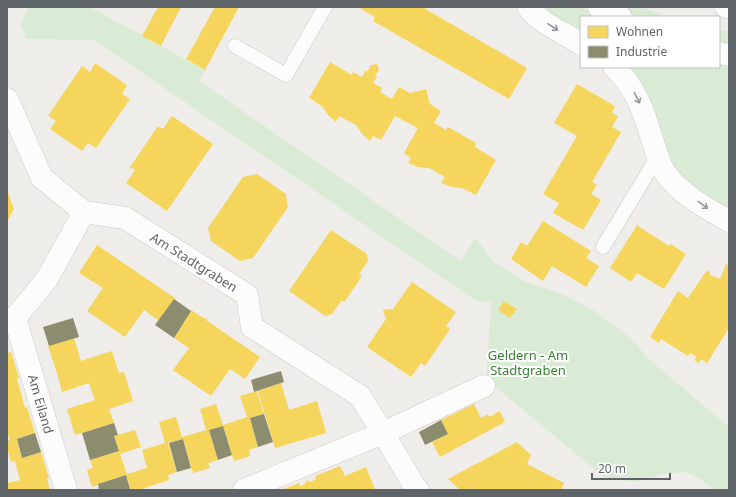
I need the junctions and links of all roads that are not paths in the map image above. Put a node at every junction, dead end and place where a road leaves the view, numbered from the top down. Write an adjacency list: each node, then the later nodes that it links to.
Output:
1 (326, 7): 6 (lane)
2 (528, 7): 5 (street, one-way to 5)
3 (599, 7): 4 (street)
4 (619, 16)
5 (580, 43)
6 (234, 46)
7 (615, 68): 9 (street, one-way to 9)
8 (7, 99): 10 (street)
9 (658, 156): 11 (street, one-way to 11); 12 (lane)
10 (84, 212): 13 (street); 15 (street, Am Stadtgraben)
11 (729, 221)
12 (603, 248)
13 (11, 319): 16 (street, Am Eiland)
14 (484, 386): 15 (street)
15 (383, 432): 17 (street); 18 (street, Am Stadtgraben)
16 (66, 490)
17 (244, 490)
18 (418, 490)

